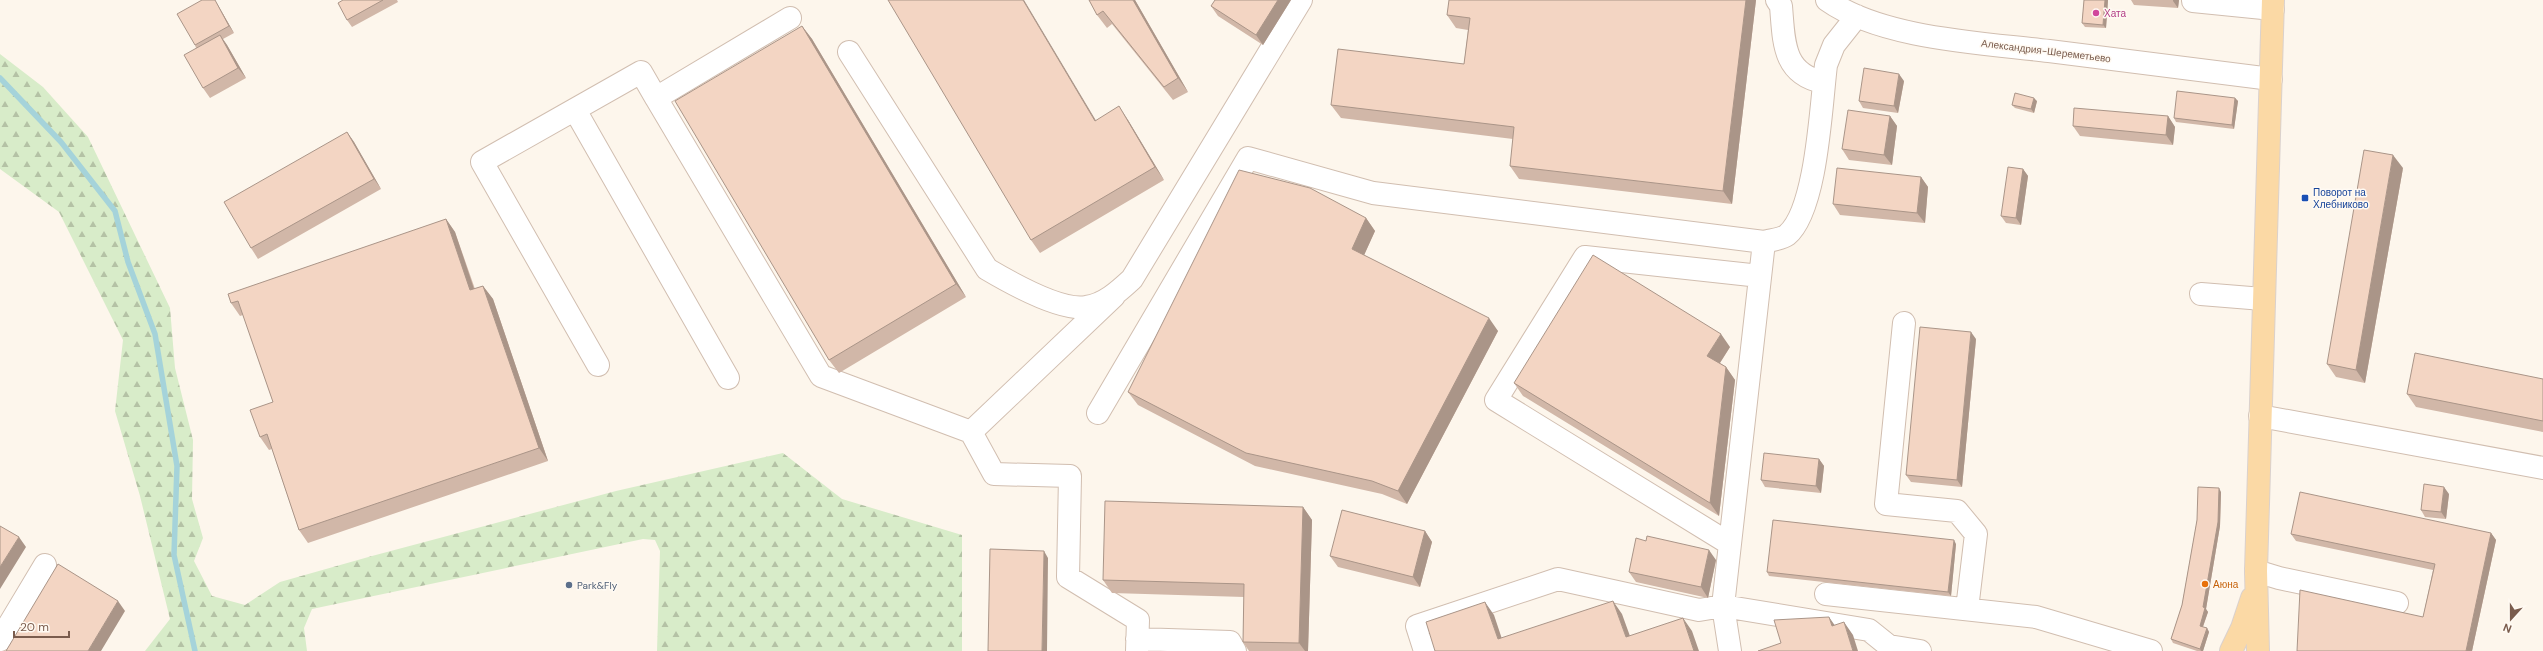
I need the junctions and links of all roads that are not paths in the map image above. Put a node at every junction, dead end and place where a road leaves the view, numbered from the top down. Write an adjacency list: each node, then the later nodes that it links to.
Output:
1 (1301, 0): 16 (street)
2 (1777, 0): 10 (street)
3 (1827, 0): 6 (street, Александрия-Шереметьево)
4 (2193, 1): 5 (street)
5 (2273, 5): 9 (main road)
6 (1857, 16): 9 (street, Александрия-Шереметьево); 10 (street)
7 (790, 18): 11 (street)
8 (849, 52): 16 (street)
9 (2271, 79): 17 (main road)
10 (1824, 82): 13 (street)
11 (656, 98): 12 (street); 23 (street)
12 (575, 110): 19 (street); 20 (street)
13 (1764, 242): 14 (street); 21 (street)
14 (1760, 276): 25 (street); 25 (street)
15 (2201, 294): 17 (street)
16 (1114, 296): 23 (street)
17 (2263, 299): 22 (main road)
18 (1904, 323): 31 (street)
19 (598, 365)
20 (728, 378)
21 (1098, 413)
22 (2260, 416): 24 (street); 27 (main road)
23 (971, 432): 33 (street)
24 (2543, 468)
25 (1730, 544): 30 (street)
26 (45, 565): 32 (street)
27 (2256, 578): 29 (street); 39 (main road); 40 (main road)
28 (1826, 594): 31 (street)
29 (2397, 603)
30 (1723, 606): 34 (street); 36 (street); 37 (street)
31 (1967, 609): 38 (street)
32 (0, 640)
33 (1137, 645): 35 (street)
34 (1420, 650)
35 (1235, 651)
36 (1730, 651)
37 (1920, 651)
38 (2151, 651)
39 (2231, 651)
40 (2258, 651)

